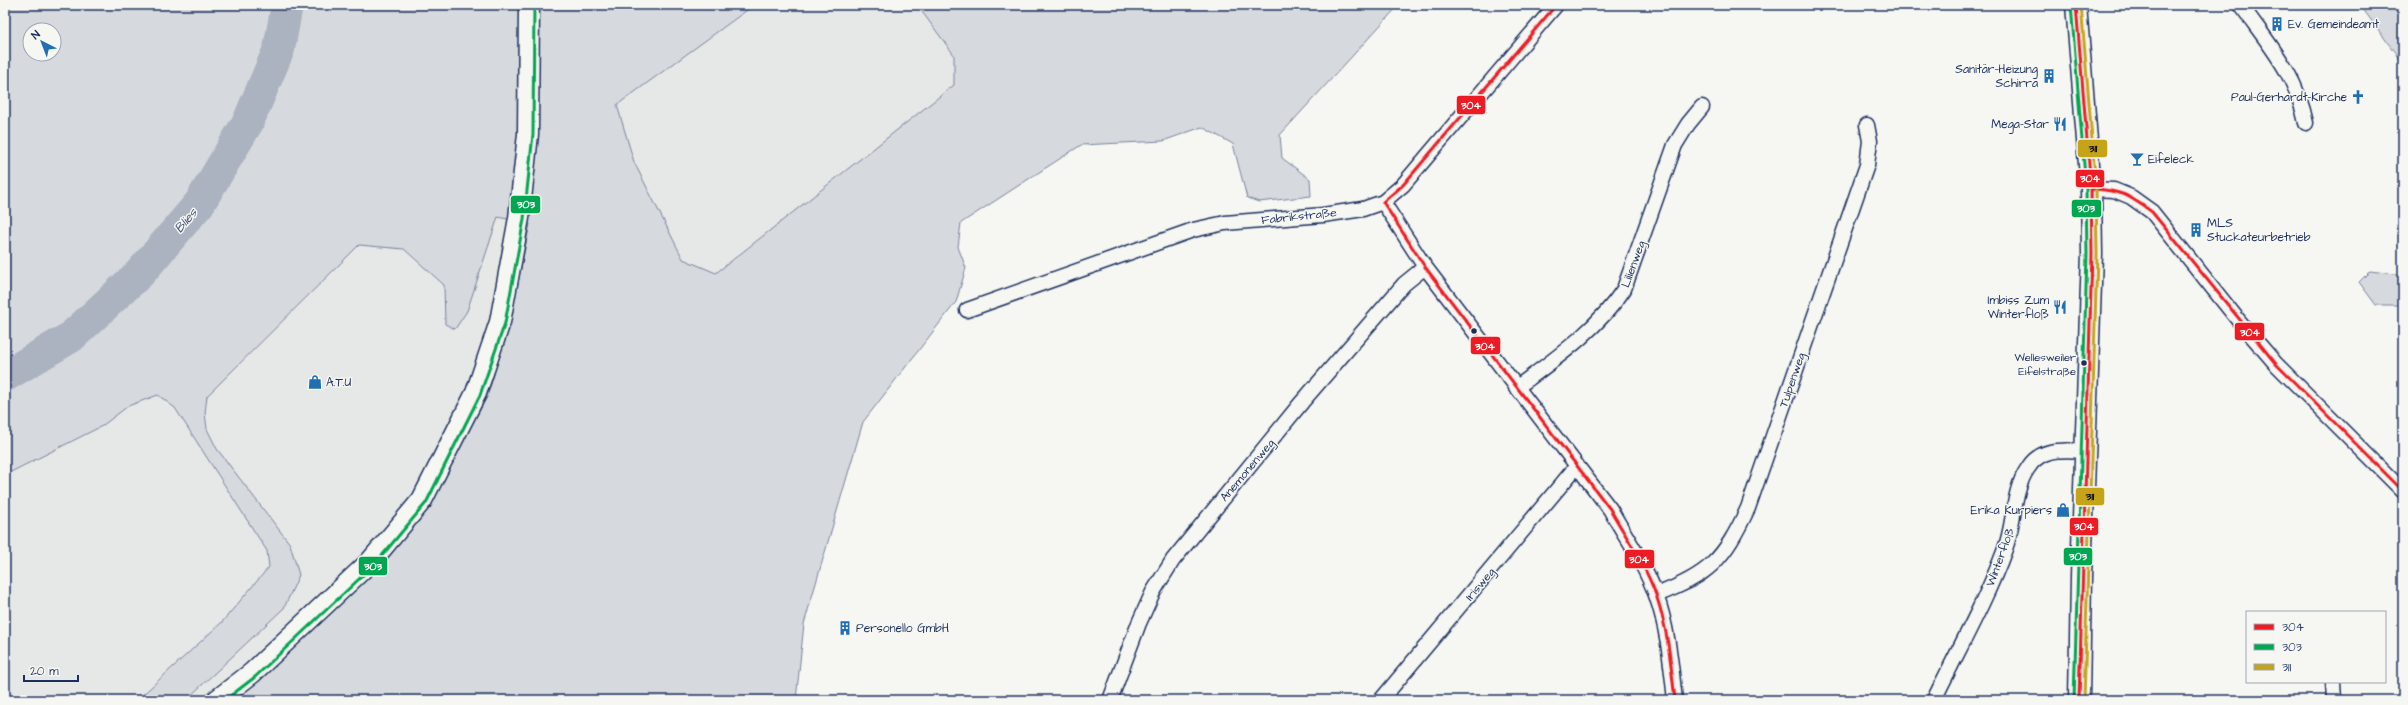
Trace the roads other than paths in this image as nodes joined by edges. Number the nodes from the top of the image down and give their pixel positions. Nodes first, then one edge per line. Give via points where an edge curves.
1 (529, 5) edge
2 (1556, 5) edge
3 (2076, 5) edge
4 (2241, 5) edge
5 (1702, 107) dead end
6 (2306, 123) dead end
7 (1868, 124) dead end
8 (2091, 189) junction
9 (1383, 202) junction
10 (1425, 267) junction
11 (967, 310) dead end
12 (1516, 388) junction
13 (2085, 451) junction
14 (1576, 467) junction
15 (2403, 490) edge
16 (1656, 595) junction
17 (2333, 683) edge
18 (217, 700) edge
19 (1110, 700) edge
20 (1381, 700) edge
21 (1676, 700) edge
22 (1934, 700) edge
23 (2079, 700) edge
24 (2334, 700) edge

1 - 18 main road via 528,134 519,218 500,322 476,393 422,500 372,561 252,673
2 - 9 street, Fabrikstraße via 1430,154
3 - 8 main road
4 - 6 street via 2283,63 2296,86
5 - 12 street, Lilienweg via 1675,145 1624,289 1612,308 1594,326
7 - 16 street, Tulpenweg via 1870,141 1867,165 1748,508 1722,555 1700,575
8 - 13 main road via 2092,254
8 - 15 street via 2114,190 2152,212 2276,364
9 - 10 street
9 - 11 street, Fabrikstraße via 1364,209 1225,223 1193,230
10 - 12 street
10 - 19 street, Anemonenweg via 1398,290 1302,402 1173,560 1138,623
12 - 14 street
13 - 22 street, Winterfloß via 2059,450 2042,453 2028,468 2015,500 2013,519 1996,573
13 - 23 main road
14 - 16 street via 1610,509 1636,552
14 - 20 street, Irisweg
16 - 21 street via 1664,626
17 - 24 street

